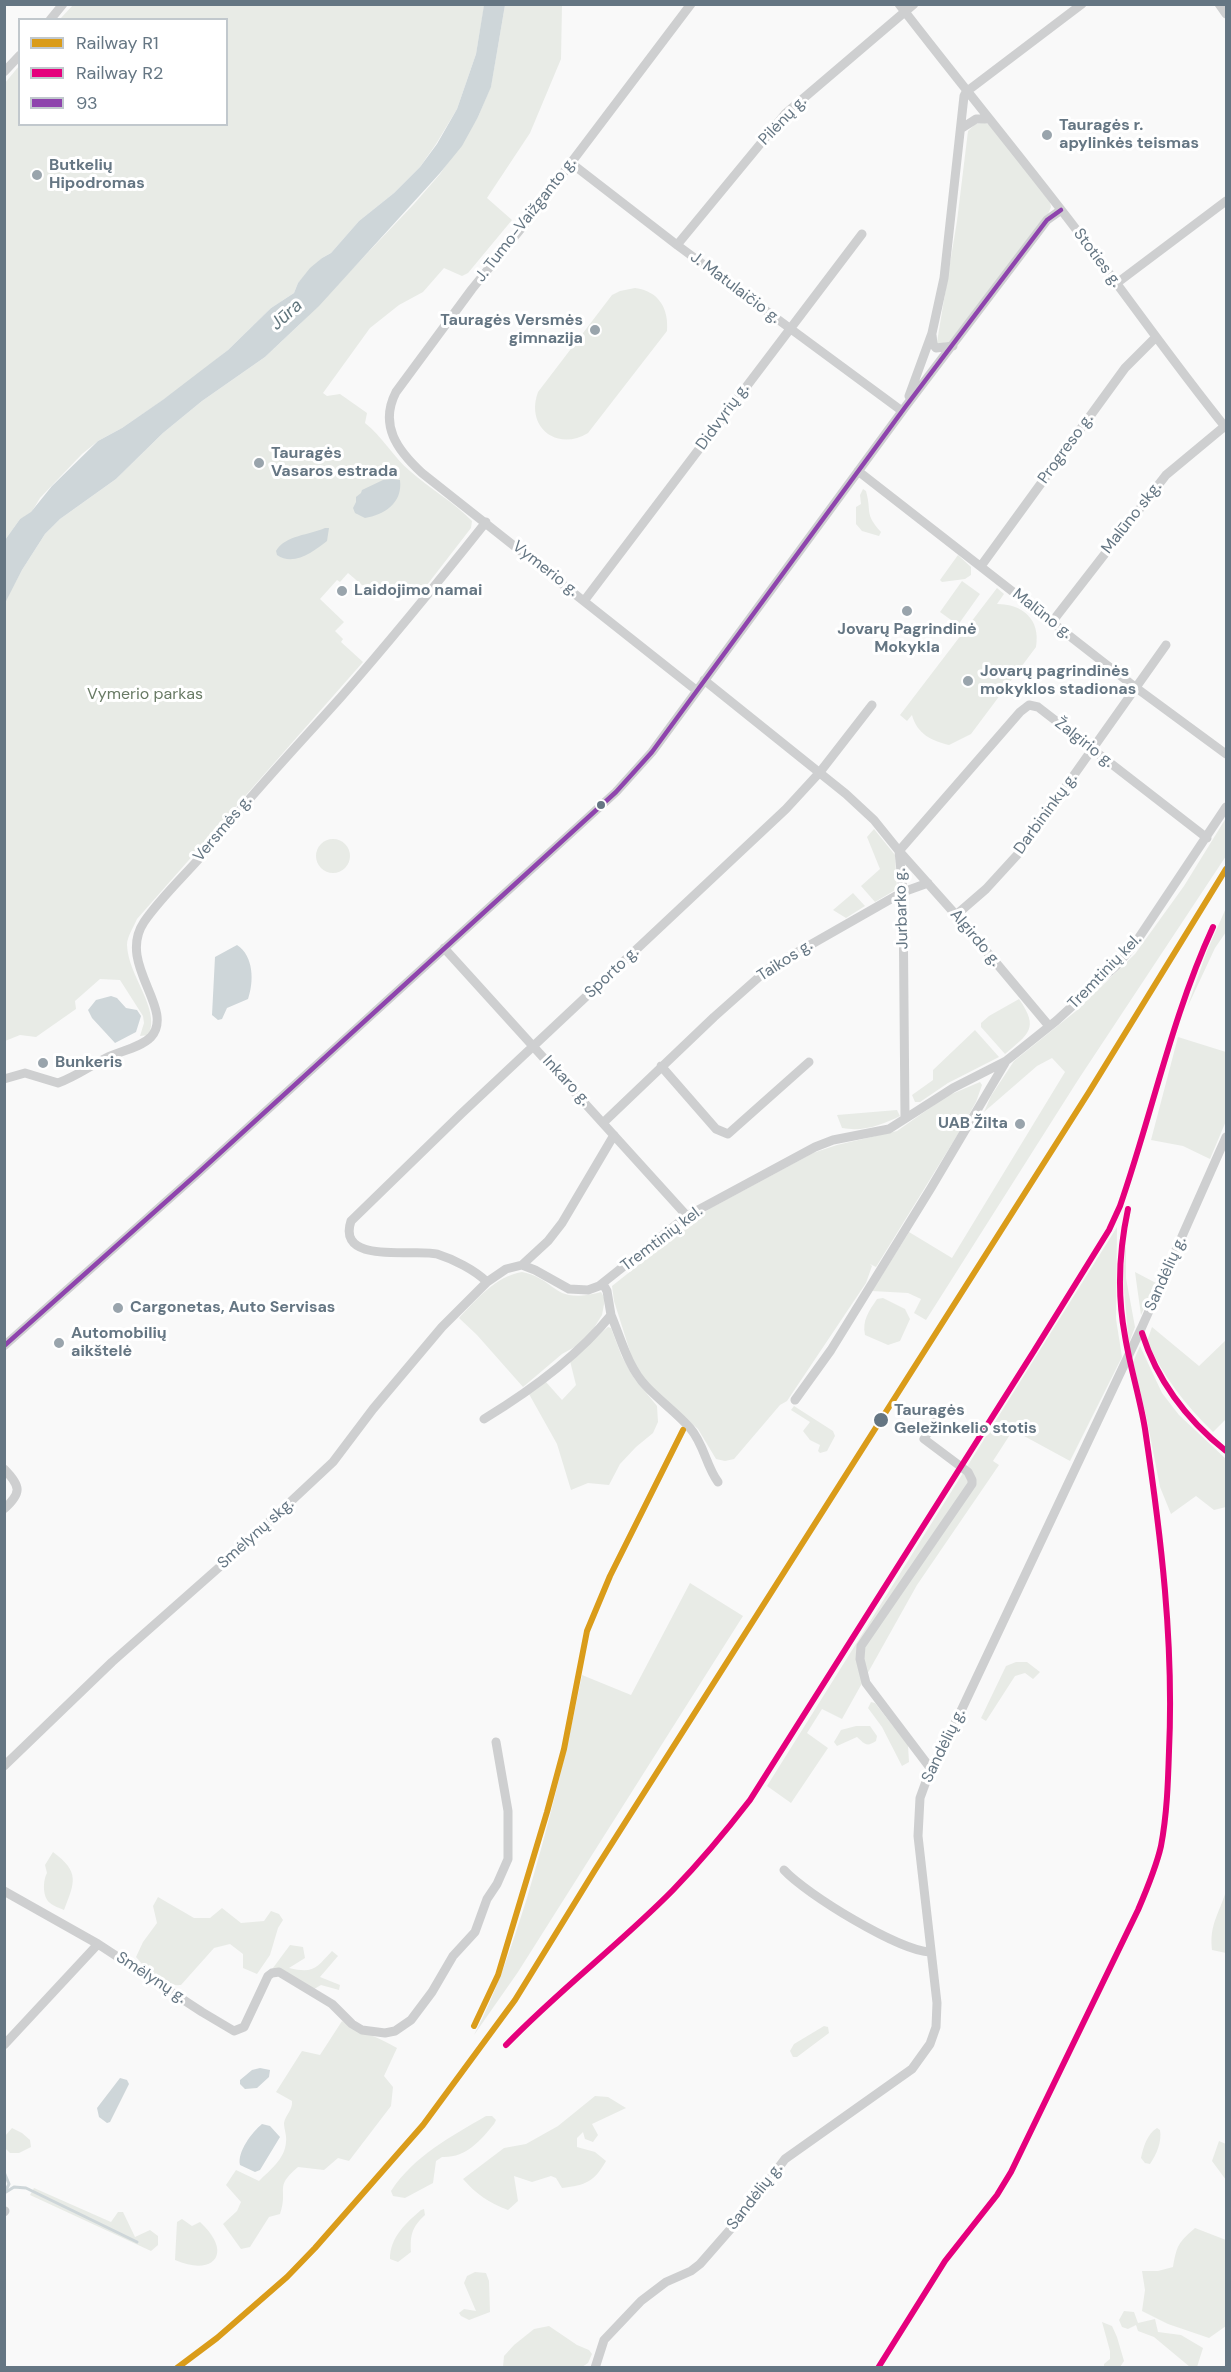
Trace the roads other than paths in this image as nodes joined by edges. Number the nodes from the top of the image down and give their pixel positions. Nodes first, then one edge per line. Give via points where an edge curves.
1 (63, 4) edge
2 (691, 4) edge
3 (914, 4) edge
4 (1082, 4) edge
5 (1219, 4) edge
6 (902, 8) edge
7 (1227, 14) edge
8 (52, 18) edge
9 (18, 57) edge
10 (4, 72) edge
11 (966, 92) junction
12 (989, 119) junction
13 (962, 128) junction
14 (571, 163) junction
15 (1227, 201) edge
16 (1061, 210) junction
17 (862, 234) dead end
18 (677, 245) junction
19 (1117, 284) junction
20 (790, 329) junction
21 (932, 333) junction
22 (1156, 337) junction
23 (953, 346) junction
24 (904, 409) junction
25 (1226, 427) edge
26 (397, 446) joint
27 (858, 471) junction
28 (486, 522) junction
29 (981, 566) junction
30 (584, 601) junction
31 (1052, 621) junction
32 (1166, 645) dead end
33 (704, 680) junction
34 (1135, 687) junction
35 (696, 690) junction
36 (872, 705) dead end
37 (1092, 749) junction
38 (1227, 754) edge
39 (820, 772) junction
40 (1227, 807) edge
41 (1207, 838) junction
42 (899, 852) junction
43 (928, 883) junction
44 (903, 892) junction
45 (956, 915) junction
46 (444, 948) junction
47 (1049, 1026) junction
48 (534, 1047) junction
49 (1006, 1061) junction
50 (809, 1062) dead end
51 (661, 1066) junction
52 (975, 1077) junction
53 (4, 1079) edge
54 (988, 1090) junction
55 (905, 1118) junction
56 (604, 1122) junction
57 (614, 1135) junction
58 (1227, 1137) edge
59 (687, 1216) junction
60 (522, 1265) junction
61 (486, 1282) junction
62 (603, 1284) junction
63 (611, 1315) junction
64 (4, 1346) edge
65 (795, 1400) dead end
66 (940, 1412) dead end
67 (484, 1419) dead end
68 (4, 1469) edge
69 (718, 1482) dead end
70 (4, 1509) edge
71 (496, 1742) dead end
72 (4, 1766) edge
73 (931, 1769) junction
74 (784, 1870) dead end
75 (4, 1891) edge
76 (98, 1944) junction
77 (930, 1952) junction
78 (4, 2045) edge
79 (595, 2367) edge

1 - 8 street
2 - 14 street, J. Tumo-Vaižganto g.
3 - 6 street, Pilėnų g.
4 - 11 street
5 - 7 street
6 - 11 street, Stoties g.
6 - 18 street, Pilėnų g. via 785,114
9 - 10 street
11 - 12 street, Stoties g.
11 - 13 street
12 - 13 street via 976,119
12 - 16 street, Stoties g.
13 - 21 street via 946,259
14 - 18 street, J. Matulaičio g.
14 - 26 street, J. Tumo-Vaižganto g. via 396,392 389,424
15 - 19 street
16 - 19 street, Stoties g.
16 - 23 street via 1047,220
17 - 20 street, Didvyrių g.
18 - 20 street, J. Matulaičio g.
19 - 22 street, Stoties g.
20 - 24 street, J. Matulaičio g.
20 - 30 street, Didvyrių g.
21 - 23 street via 936,348
21 - 24 street
22 - 25 street, Stoties g.
22 - 29 street, Progreso g. via 1125,368
23 - 24 street
24 - 27 street
25 - 31 street, Malūno skg. via 1166,475
26 - 28 street, Vymerio g. via 422,473
27 - 29 street, Malūno g.
27 - 33 street
28 - 30 street, Vymerio g.
28 - 53 street, Versmės g. via 427,596 144,922 136,942 141,976 157,1013 157,1026 151,1036 58,1083 25,1073
29 - 31 street, Malūno g.
30 - 35 street, Vymerio g.
31 - 34 street, Malūno g.
32 - 34 street, Darbininkų g.
33 - 35 street
33 - 39 street, Jurbarko g.
34 - 37 street, Darbininkų g.
34 - 38 street, Malūno g.
35 - 46 street via 652,752 616,792
36 - 39 street, Sporto g.
37 - 41 street, Žalgirio g.
37 - 42 street, Žalgirio g. via 1038,707 1024,707
37 - 45 street, Darbininkų g. via 1018,854
39 - 42 street, Jurbarko g. via 874,820
39 - 48 street, Sporto g. via 786,809
40 - 41 street, Tremtinių kel.
41 - 47 street, Tremtinių kel. via 1134,945
42 - 43 street, Algirdo g.
42 - 44 street, Jurbarko g.
43 - 44 street, Taikos g.
43 - 45 street, Algirdo g.
44 - 51 street, Taikos g. via 768,969
44 - 55 street, Jurbarko g.
45 - 47 street, Algirdo g.
46 - 48 street, Inkaro g.
46 - 64 street
47 - 49 street, Tremtinių kel.
48 - 56 street, Inkaro g.
48 - 61 street, Sporto g. via 351,1221 349,1234 353,1242 374,1252 439,1254
49 - 52 street, Tremtinių kel.
49 - 54 street, Tremtinių kel.
50 - 51 street via 728,1134 716,1130
51 - 56 street, Taikos g.
52 - 54 street via 986,1080
52 - 55 street, Tremtinių kel.
54 - 65 street, Tremtinių kel. via 831,1350
55 - 59 street, Tremtinių kel. via 889,1129 815,1147
56 - 57 street, Inkaro g.
57 - 59 street, Inkaro g.
57 - 60 street via 562,1223
58 - 73 street, Sandėlių g. via 1141,1329
59 - 62 street, Tremtinių kel.
60 - 61 street via 506,1269
60 - 62 street, Tremtinių kel. via 569,1289 588,1290
61 - 72 street, Smėlynų skg. via 442,1328 333,1462 112,1662
62 - 63 street
63 - 67 street via 579,1349
63 - 69 street via 638,1376 691,1429
66 - 73 street via 924,1439 968,1472 972,1484 861,1646 860,1659 866,1683
68 - 70 street via 16,1482 18,1492
71 - 76 street, Smėlynų g. via 508,1811 508,1859 474,1932 453,1956 411,2020 395,2031 362,2030 315,1992 279,1972 272,1973 244,2027 234,2031
73 - 77 street, Sandėlių g. via 920,1798 918,1836
74 - 77 street via 809,1892 848,1916 913,1948
75 - 76 street, Smėlynų g.
76 - 78 street
77 - 79 street, Sandėlių g. via 936,2027 921,2059 785,2159 700,2264 641,2301 604,2340

